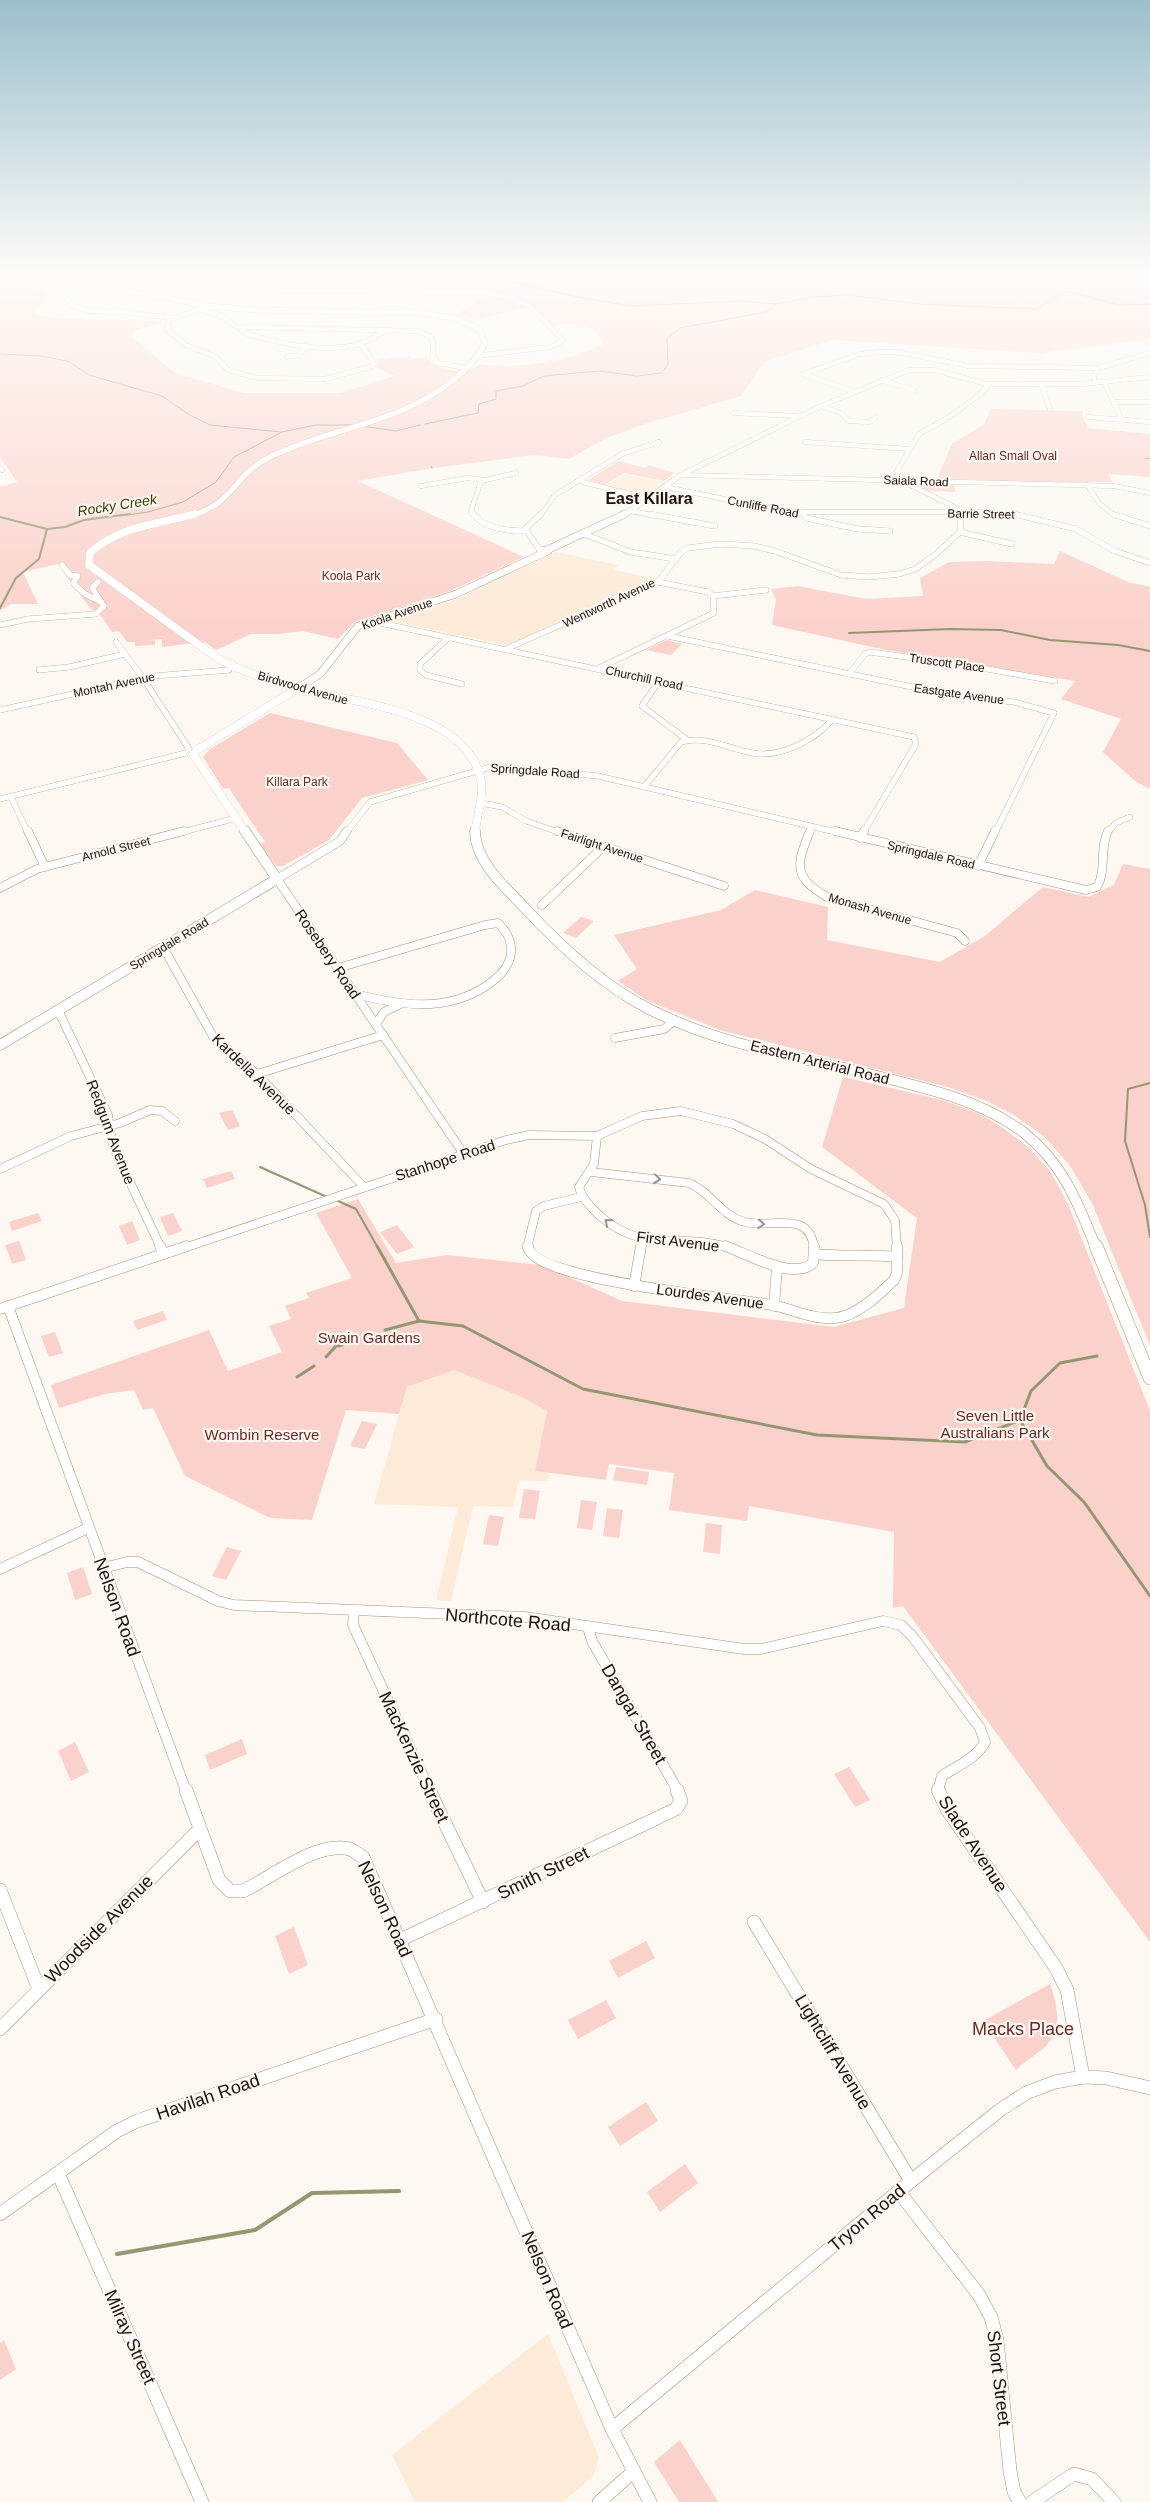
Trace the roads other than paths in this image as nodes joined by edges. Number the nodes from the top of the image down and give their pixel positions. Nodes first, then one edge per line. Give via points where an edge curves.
1 (441, 390) edge
2 (849, 390) edge
3 (860, 390) edge
4 (911, 390) edge
5 (985, 390) edge
6 (1043, 390) edge
7 (1108, 390) edge
8 (915, 391) dead end
9 (855, 392) junction
10 (1115, 402) junction
11 (1150, 402) edge
12 (821, 406) junction
13 (1050, 409) dead end
14 (733, 413) dead end
15 (800, 416) junction
16 (876, 417) dead end
17 (1088, 417) dead end
18 (1121, 418) junction
19 (1150, 422) edge
20 (659, 442) dead end
21 (805, 442) dead end
22 (910, 449) junction
23 (516, 473) dead end
24 (681, 475) junction
25 (483, 480) junction
26 (900, 480) junction
27 (579, 481) junction
28 (1087, 485) junction
29 (421, 486) dead end
30 (665, 487) junction
31 (1150, 493) edge
32 (648, 498) junction
33 (631, 511) junction
34 (802, 512) junction
35 (961, 512) junction
36 (715, 526) dead end
37 (1150, 526) edge
38 (525, 531) junction
39 (890, 531) dead end
40 (960, 532) junction
41 (584, 534) junction
42 (1012, 544) dead end
43 (543, 551) junction
44 (676, 559) junction
45 (1150, 563) edge
46 (62, 565) dead end
47 (98, 582) dead end
48 (658, 582) junction
49 (766, 590) dead end
50 (712, 596) junction
51 (101, 602) junction
52 (371, 621) junction
53 (0, 625) edge
54 (668, 636) junction
55 (448, 638) junction
56 (116, 642) dead end
57 (507, 649) junction
58 (125, 654) junction
59 (599, 668) junction
60 (40, 670) dead end
61 (229, 670) dead end
62 (850, 674) junction
63 (143, 678) junction
64 (659, 681) junction
65 (1055, 681) dead end
66 (462, 684) dead end
67 (297, 689) junction
68 (0, 710) edge
69 (833, 718) junction
70 (686, 739) junction
71 (191, 752) junction
72 (479, 771) junction
73 (644, 787) junction
74 (11, 797) junction
75 (0, 799) edge
76 (481, 804) junction
77 (1130, 817) dead end
78 (236, 818) junction
79 (812, 827) junction
80 (860, 838) junction
81 (603, 847) junction
82 (978, 866) junction
83 (45, 867) junction
84 (277, 878) junction
85 (724, 886) dead end
86 (0, 888) edge
87 (542, 905) dead end
88 (965, 941) dead end
89 (163, 947) junction
90 (338, 968) junction
91 (355, 994) junction
92 (401, 1005) junction
93 (58, 1010) junction
94 (675, 1020) junction
95 (376, 1024) junction
96 (383, 1035) junction
97 (615, 1038) dead end
98 (0, 1045) edge
99 (257, 1074) junction
100 (175, 1122) dead end
101 (110, 1126) junction
102 (597, 1136) junction
103 (463, 1153) junction
104 (0, 1169) edge
105 (591, 1172) junction
106 (364, 1186) junction
107 (580, 1197) junction
108 (884, 1204) joint
109 (643, 1238) junction
110 (164, 1254) junction
111 (814, 1254) junction
112 (897, 1257) junction
113 (777, 1267) junction
114 (634, 1286) junction
115 (774, 1306) junction
116 (4, 1307) edge
117 (1150, 1378) edge
118 (88, 1528) junction
119 (103, 1568) junction
120 (0, 1569) edge
121 (354, 1611) junction
122 (588, 1627) junction
123 (913, 1637) joint
124 (681, 1801) joint
125 (199, 1830) junction
126 (0, 1890) edge
127 (483, 1902) junction
128 (754, 1922) dead end
129 (400, 1940) junction
130 (40, 1989) junction
131 (436, 2019) junction
132 (0, 2029) edge
133 (1083, 2077) junction
134 (1150, 2088) edge
135 (58, 2173) junction
136 (911, 2181) junction
137 (899, 2192) junction
138 (0, 2214) edge
139 (612, 2429) junction
140 (633, 2472) junction
141 (202, 2502) edge
142 (599, 2502) edge
143 (650, 2502) edge
144 (1020, 2502) edge
145 (1032, 2502) edge
146 (1114, 2502) edge

1 - 67 main road, Birdwood Avenue via 416,406 269,458 251,470 222,502 193,516 113,534 96,543 86,554 84,559 89,571 127,593 217,658
2 - 9 street
3 - 9 street, Koola Avenue
4 - 8 street
5 - 22 street via 946,420 919,434
6 - 13 street
7 - 10 street
9 - 12 street, Koola Avenue
10 - 11 street
10 - 18 street
12 - 15 street, Koola Avenue
12 - 16 street via 841,413 849,422 870,422
14 - 15 street
15 - 24 street, Koola Avenue
17 - 18 street
18 - 19 street
20 - 27 street via 622,454
21 - 22 street
22 - 26 street via 897,471
23 - 25 street
24 - 26 street, Saiala Road
24 - 30 street, Koola Avenue
25 - 29 street via 467,478
25 - 38 street via 471,506 473,516 502,530
26 - 28 street, Saiala Road
26 - 35 street
27 - 32 street
27 - 38 street via 555,495
28 - 31 street, Saiala Road
28 - 37 street via 1102,509
30 - 32 street, Koola Avenue
30 - 34 street, Cunliffe Road via 777,511
32 - 33 street, Koola Avenue
33 - 36 street
33 - 41 street, Koola Avenue
34 - 35 street, Barrie Street
34 - 39 street, Cunliffe Road via 806,518 858,529
35 - 40 street
35 - 45 street, Barrie Street via 1014,514 1050,520 1085,532 1115,551
38 - 43 street
40 - 42 street
40 - 44 street, Wentworth Avenue via 918,568 874,578 841,576 777,552 746,546 693,546 683,550
41 - 43 street, Koola Avenue
41 - 44 street via 631,552
43 - 52 street, Koola Avenue via 456,594
44 - 48 street, Wentworth Avenue
46 - 51 street via 70,574 78,576 73,583 78,590
47 - 51 street via 92,588
48 - 50 street via 708,592
48 - 57 street, Wentworth Avenue
49 - 50 street
50 - 54 street via 714,613
51 - 53 street via 104,606 91,616 28,619
52 - 55 street, Churchill Road
52 - 67 street, Koola Avenue via 356,628 320,674
54 - 59 street
54 - 62 street, Eastgate Avenue
55 - 57 street, Churchill Road
55 - 66 street via 420,664 420,670 426,675
56 - 58 street, Rosebery Road
57 - 59 street, Churchill Road
58 - 60 street
58 - 63 street, Rosebery Road
59 - 64 street, Churchill Road
61 - 63 street, Montah Avenue
62 - 65 street, Truscott Place via 870,652
62 - 82 street, Eastgate Avenue via 946,694 1036,706 1054,713
63 - 68 street, Montah Avenue
63 - 71 street, Rosebery Road
64 - 69 street, Churchill Road
64 - 70 street via 642,706
67 - 71 main road, Koola Avenue
67 - 72 main road, Birdwood Avenue via 432,724 453,739
69 - 70 street via 821,733 782,752 762,754
69 - 80 street, Churchill Road via 916,739
70 - 73 street
71 - 74 street
71 - 78 main road, Rosebery Road
72 - 73 street, Springdale Road via 501,766 598,776
72 - 76 main road, Eastern Arterial Road via 483,785
72 - 84 street, Springdale Road via 370,802 340,841
73 - 79 street, Springdale Road
74 - 75 street
74 - 83 street
76 - 81 street, Fairlight Avenue via 502,807 526,820
76 - 94 main road, Eastern Arterial Road via 475,831 476,845 489,868 525,910 574,957 630,998
77 - 82 street, Springdale Road via 1116,822 1105,840 1098,886 1091,889 1078,889
78 - 83 street, Arnold Street
78 - 84 main road, Rosebery Road
79 - 80 street, Springdale Road
79 - 88 street, Monash Avenue via 798,862 799,874 813,890 829,898 957,933
80 - 82 street, Springdale Road
81 - 85 street, Fairlight Avenue
81 - 87 street
83 - 86 street, Arnold Street
84 - 89 main road, Springdale Road
84 - 90 street, Rosebery Road
89 - 93 main road, Springdale Road
89 - 99 street, Kardella Avenue via 215,1040
90 - 91 street, Rosebery Road
90 - 92 street via 485,925 498,923 506,929 510,939 510,958 505,969 488,985 443,1003
91 - 92 street
91 - 95 street, Rosebery Road
92 - 95 street via 384,1012
93 - 98 main road, Springdale Road
93 - 101 street, Redgum Avenue via 108,1115
94 - 97 street via 664,1029
94 - 117 main road, Eastern Arterial Road via 758,1048 946,1095 986,1110 1016,1127 1054,1161 1072,1189
95 - 96 street, Rosebery Road
96 - 99 street
96 - 103 street, Rosebery Road
99 - 106 street, Kardella Avenue
100 - 101 street via 162,1111 154,1110
101 - 104 street via 71,1136
101 - 110 street, Redgum Avenue via 113,1146
102 - 103 street, Stanhope Road via 522,1136
102 - 105 street via 596,1159
102 - 108 street, Stanhope Road via 655,1113 681,1111 694,1114 733,1124 765,1139 811,1169
103 - 106 street, Stanhope Road
105 - 107 street via 578,1187
105 -> 111 street via 693,1184 737,1220 758,1225 794,1223 808,1227 815,1236
106 - 110 street, Stanhope Road
109 -> 107 street, First Avenue via 618,1231
107 - 114 street, Lourdes Avenue via 541,1206 536,1211 527,1249 535,1260 554,1268
108 - 112 street, Lourdes Avenue via 893,1211
109 - 113 street, First Avenue via 724,1246
109 - 114 street
110 - 116 street, Stanhope Road
111 - 112 street
111 - 113 street, First Avenue via 809,1267
112 - 115 street, Lourdes Avenue via 897,1277 890,1286 843,1317 825,1318
113 - 115 street
114 - 115 street, Lourdes Avenue
116 - 118 street, Nelson Road
118 - 119 street, Nelson Road
118 - 120 street
119 - 121 street, Northcote Road via 127,1562 142,1563 218,1601 234,1605
119 - 125 street, Nelson Road
121 - 122 street, Northcote Road via 525,1617
121 - 127 street, MacKenzie Street via 353,1625
122 - 123 street, Northcote Road via 762,1649 883,1621 901,1625
122 - 124 street, Dangar Street via 592,1641
123 - 133 street, Slade Avenue via 980,1728 985,1742 981,1750 942,1776 938,1791 1056,1968 1067,1990
124 - 127 street, Smith Street via 676,1810
125 - 129 street, Nelson Road via 219,1880 225,1888 236,1892 249,1889 328,1848 342,1847 357,1852 367,1864
125 - 130 street, Woodside Avenue
126 - 130 street
127 - 129 street, Smith Street
128 - 136 street, Lightcliff Avenue
129 - 131 street, Nelson Road
130 - 132 street, Woodside Avenue
131 - 135 street, Havilah Road via 137,2121 117,2131
131 - 139 street, Nelson Road
133 - 134 street, Tryon Road via 1106,2078
133 - 136 street, Tryon Road via 1026,2093
135 - 138 street, Havilah Road
135 - 141 street, Milray Street
136 - 137 street, Tryon Road
137 - 139 street, Tryon Road
137 - 144 street, Short Street via 979,2295 991,2317 997,2340 1010,2471 1014,2492
139 - 140 street, Nelson Road
140 - 142 street
140 - 143 street, Nelson Road
145 - 146 street via 1074,2474 1099,2484

